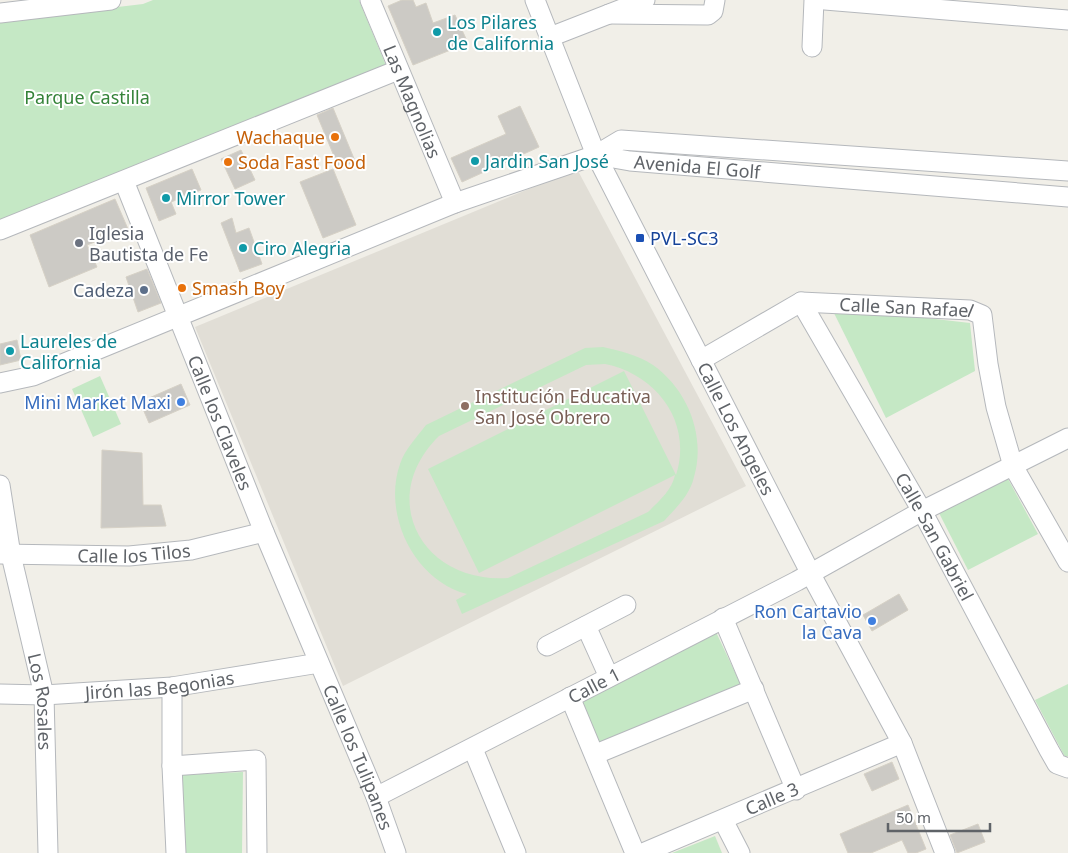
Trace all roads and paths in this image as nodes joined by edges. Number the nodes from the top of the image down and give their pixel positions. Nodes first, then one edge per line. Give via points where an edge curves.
1 (112, 0) edge
2 (370, 0) edge
3 (535, 0) edge
4 (644, 0) edge
5 (715, 0) edge
6 (814, 0) edge
7 (825, 0) edge
8 (0, 13) edge
9 (609, 14) junction
10 (1068, 20) edge
11 (550, 37) junction
12 (812, 48) dead end
13 (398, 70) junction
14 (807, 152) junction
15 (596, 155) junction
16 (1068, 171) edge
17 (806, 176) junction
18 (124, 181) junction
19 (1068, 197) edge
20 (455, 203) junction
21 (0, 230) edge
22 (801, 302) junction
23 (180, 318) junction
24 (702, 360) junction
25 (0, 382) edge
26 (1068, 438) edge
27 (1013, 466) junction
28 (0, 486) edge
29 (922, 511) junction
30 (264, 532) junction
31 (6, 555) edge
32 (1068, 562) edge
33 (810, 573) junction
34 (626, 605) dead end
35 (723, 618) junction
36 (586, 626) junction
37 (547, 646) dead end
38 (318, 663) junction
39 (608, 677) junction
40 (172, 687) junction
41 (754, 689) junction
42 (0, 694) edge
43 (44, 695) junction
44 (570, 697) junction
45 (902, 743) junction
46 (473, 749) junction
47 (596, 754) junction
48 (172, 766) junction
49 (1068, 768) edge
50 (796, 790) junction
51 (376, 797) junction
52 (723, 820) junction
53 (48, 853) edge
54 (176, 853) edge
55 (258, 853) edge
56 (396, 853) edge
57 (516, 853) edge
58 (635, 853) edge
59 (643, 853) edge
60 (740, 853) edge
61 (945, 853) edge

1 - 8 street
2 - 13 street, Las Magnolias
3 - 11 street, Calle Los Angeles
4 - 9 street
5 - 9 street via 713,11 708,15
6 - 12 street
7 - 10 street
9 - 11 street
11 - 15 street, Calle Los Angeles
13 - 18 street
13 - 20 street, Las Magnolias
14 - 15 street, Avenida El Golf via 621,140
14 - 16 street, Avenida El Golf
14 - 17 street
15 - 17 street, Avenida El Golf via 630,161
15 - 20 street
15 - 24 street, Calle Los Angeles
17 - 19 street, Avenida El Golf
18 - 21 street
18 - 23 street, Calle los Claveles
20 - 23 street
22 - 24 street
22 - 27 street, Calle San Rafael via 970,310 982,315 996,407
22 - 29 street, Calle San Gabriel
23 - 25 street via 33,376
23 - 30 street, Calle los Claveles
24 - 33 street, Calle Los Angeles
26 - 27 street, Calle 1
27 - 29 street, Calle 1
27 - 32 street, Calle San Rafael
28 - 31 street, Los Rosales
29 - 33 street, Calle 1
29 - 49 street, Calle San Gabriel via 1049,750 1057,764
30 - 31 street, Calle los Tilos via 191,550 129,556
30 - 38 street, Calle los Claveles
31 - 43 street, Los Rosales
33 - 35 street, Calle 1
33 - 45 street, Calle Los Angeles
34 - 36 street
35 - 39 street, Calle 1
35 - 41 street
36 - 37 street
36 - 39 street
38 - 40 street, Jirón las Begonias
38 - 51 street, Calle los Tulipanes
39 - 44 street, Calle 1
40 - 43 street, Jirón las Begonias
40 - 48 street
41 - 47 street
41 - 50 street
42 - 43 street, Jirón las Begonias
43 - 53 street, Los Rosales
44 - 46 street, Calle 1
44 - 47 street
45 - 50 street, Calle 3
45 - 61 street, Calle Los Angeles
46 - 51 street, Calle 1
46 - 57 street
47 - 58 street
48 - 54 street
48 - 55 street via 256,760
50 - 52 street, Calle 3
51 - 56 street, Calle los Tulipanes
52 - 59 street, Calle 3
52 - 60 street

